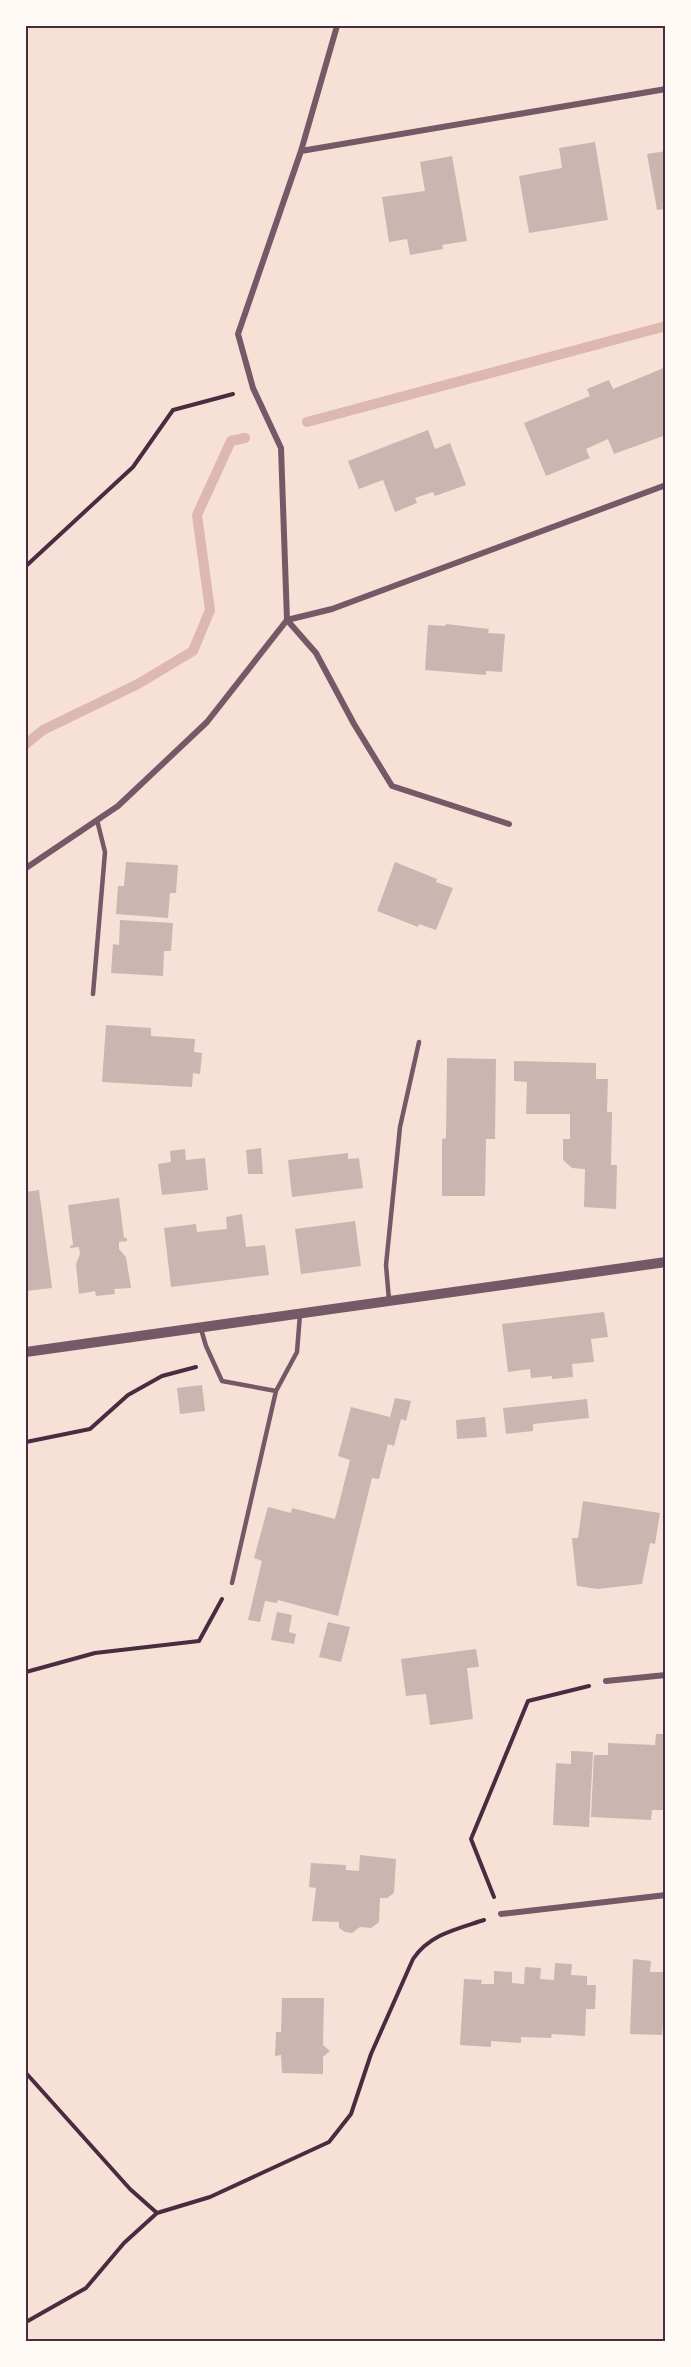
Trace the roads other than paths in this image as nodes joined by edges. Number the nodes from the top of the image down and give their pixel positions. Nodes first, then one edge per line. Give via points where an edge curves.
1 (337, 26) edge
2 (666, 89) edge
3 (301, 151) junction
4 (666, 485) edge
5 (287, 620) junction
6 (97, 820) junction
7 (509, 824) dead end
8 (26, 868) edge
9 (93, 994) dead end
10 (419, 1042) dead end
11 (666, 1262) edge
12 (390, 1300) junction
13 (300, 1313) junction
14 (200, 1328) junction
15 (26, 1352) edge
16 (276, 1391) junction
17 (232, 1583) road end
18 (666, 1675) edge
19 (606, 1681) road end
20 (666, 1895) edge
21 (501, 1914) road end

1 - 3 street
2 - 3 street
3 - 5 street via 238,334 253,388 281,448
4 - 5 street via 332,609
5 - 6 street via 207,722 118,806
5 - 7 street via 316,652 392,786
6 - 8 street
6 - 9 lane via 105,852
10 - 12 lane via 400,1127 386,1265
11 - 12 street
12 - 13 street
13 - 14 street
13 - 16 lane via 297,1352
14 - 15 street
14 - 16 lane via 222,1381
16 - 17 lane
18 - 19 street
20 - 21 street

